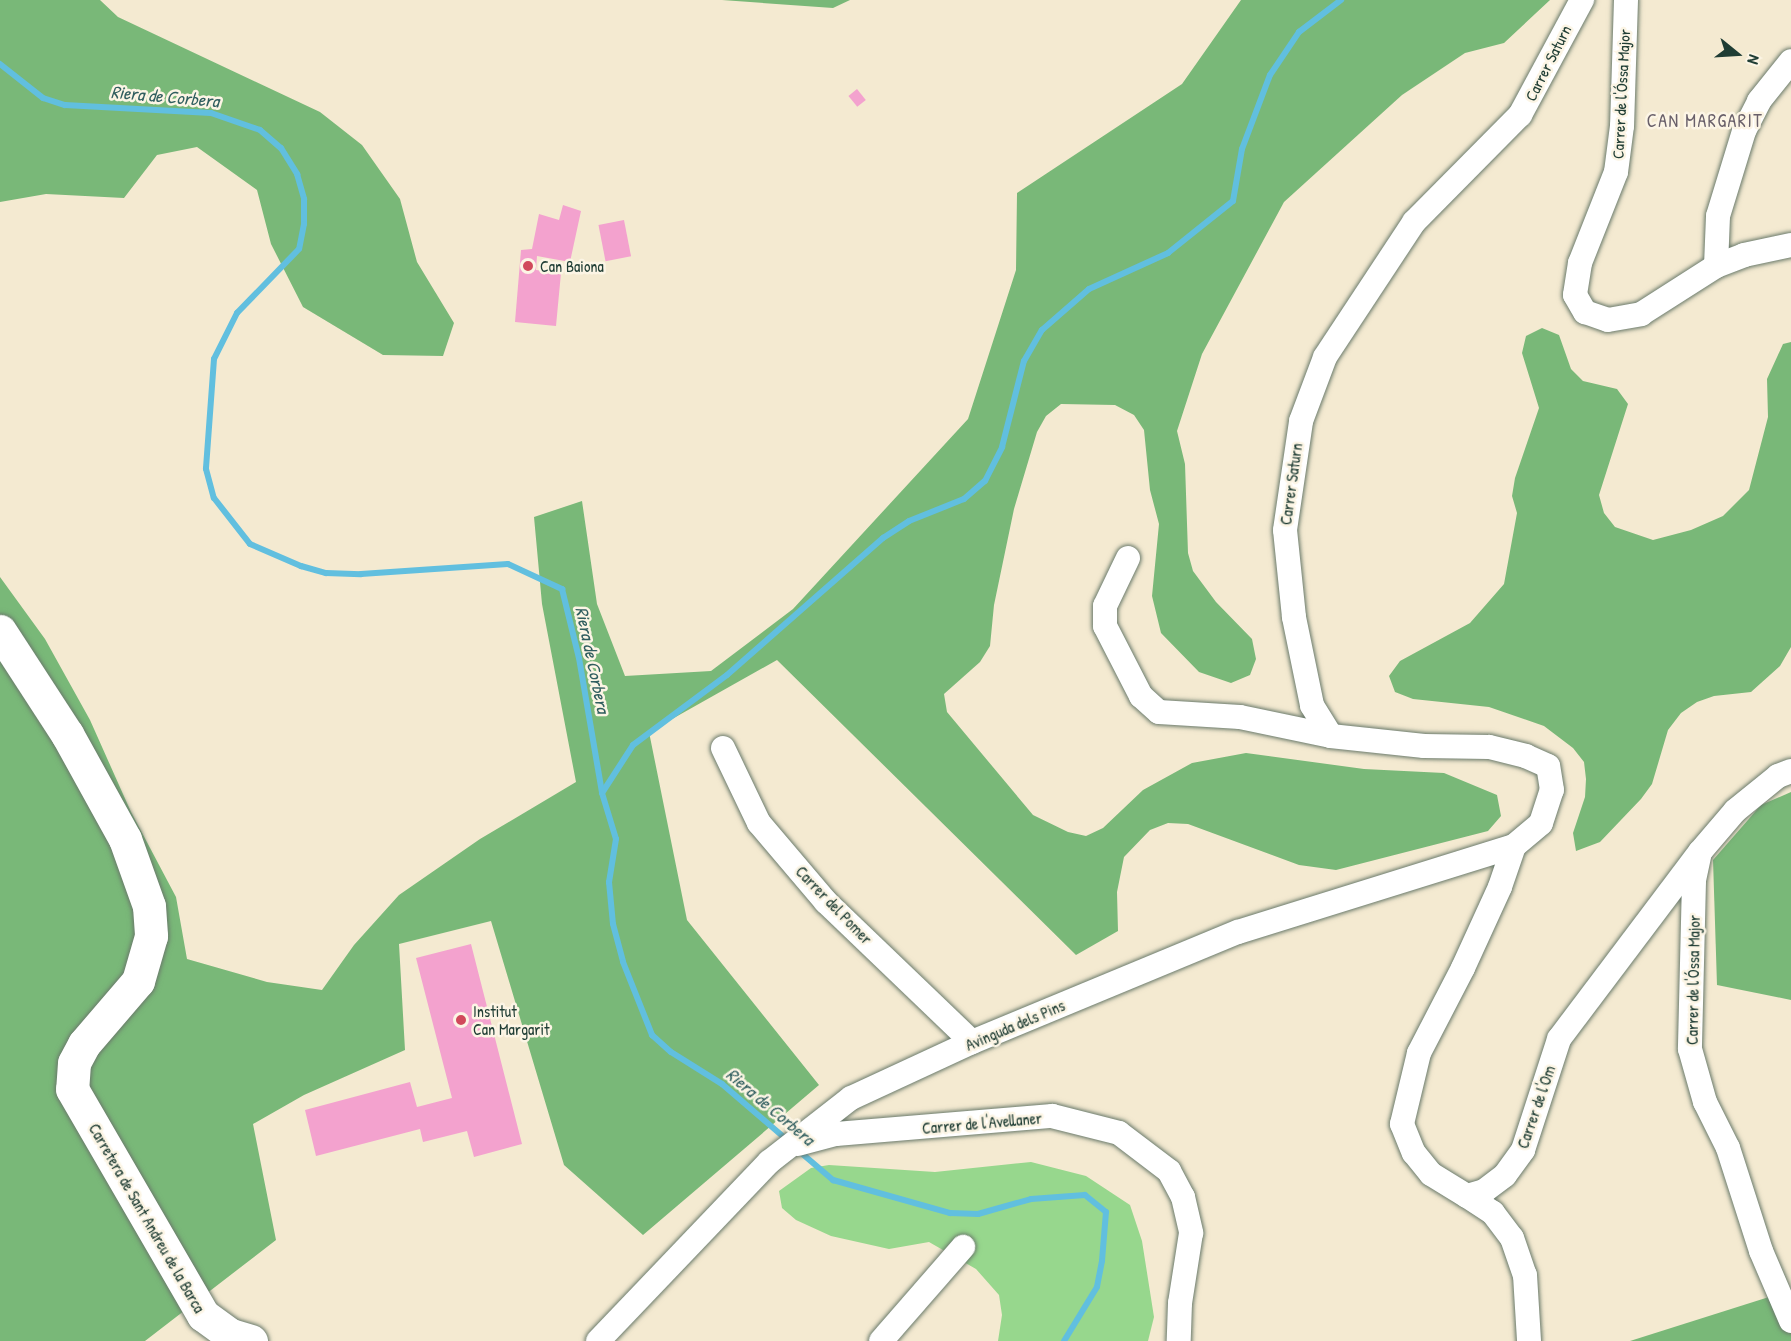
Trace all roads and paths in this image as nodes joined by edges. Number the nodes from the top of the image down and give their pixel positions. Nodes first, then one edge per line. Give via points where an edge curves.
1 (1582, 0) edge
2 (1626, 0) edge
3 (1791, 61) edge
4 (1791, 245) edge
5 (1716, 266) junction
6 (1128, 558) dead end
7 (0, 631) edge
8 (1331, 736) junction
9 (723, 748) dead end
10 (1791, 771) edge
11 (1514, 846) junction
12 (1700, 852) junction
13 (972, 1042) junction
14 (787, 1147) junction
15 (1467, 1196) junction
16 (963, 1246) dead end
17 (1791, 1321) edge
18 (251, 1341) edge
19 (598, 1341) edge
20 (881, 1341) edge
21 (1179, 1341) edge
22 (1529, 1341) edge

1 - 8 street, Carrer Saturn via 1520,115 1414,222 1350,314 1324,357 1301,421 1285,530 1294,617 1312,705
2 - 5 street, Carrer de l'Óssa Major via 1622,126 1616,172 1580,263 1575,295 1585,312 1608,320 1641,314
3 - 5 street via 1759,101 1743,131 1718,216
4 - 5 street, Carrer de l'Óssa Major via 1743,255
6 - 8 street via 1105,606 1105,626 1141,696 1159,712 1240,717
7 - 18 street, Carretera de Sant Andreu de la Barca via 67,734 125,839 149,906 151,936 138,981 84,1044 74,1063 72,1089 139,1198 182,1285 203,1316 231,1335
8 - 11 street via 1424,746 1489,747 1548,766 1552,790 1541,823
9 - 13 street, Carrer del Pomer via 759,823 819,893
10 - 12 street via 1778,776 1735,811
11 - 13 street, Avinguda dels Pins via 1238,932
11 - 15 street via 1500,887 1419,1053 1402,1124 1414,1153 1431,1174
12 - 15 street, Carrer de l'Om via 1559,1039 1523,1150 1504,1175 1485,1191
12 - 17 street, Carrer de l'Óssa Major via 1695,880 1690,1048 1694,1070 1728,1149 1761,1251
13 - 14 street, Avinguda dels Pins via 851,1098
14 - 19 street, Avinguda dels Pins
14 - 21 street, Carrer de l'Avellaner via 836,1134 1052,1116 1119,1133 1169,1171 1183,1197 1191,1233 1180,1303
15 - 22 street via 1493,1213 1512,1238 1525,1275
16 - 20 street

